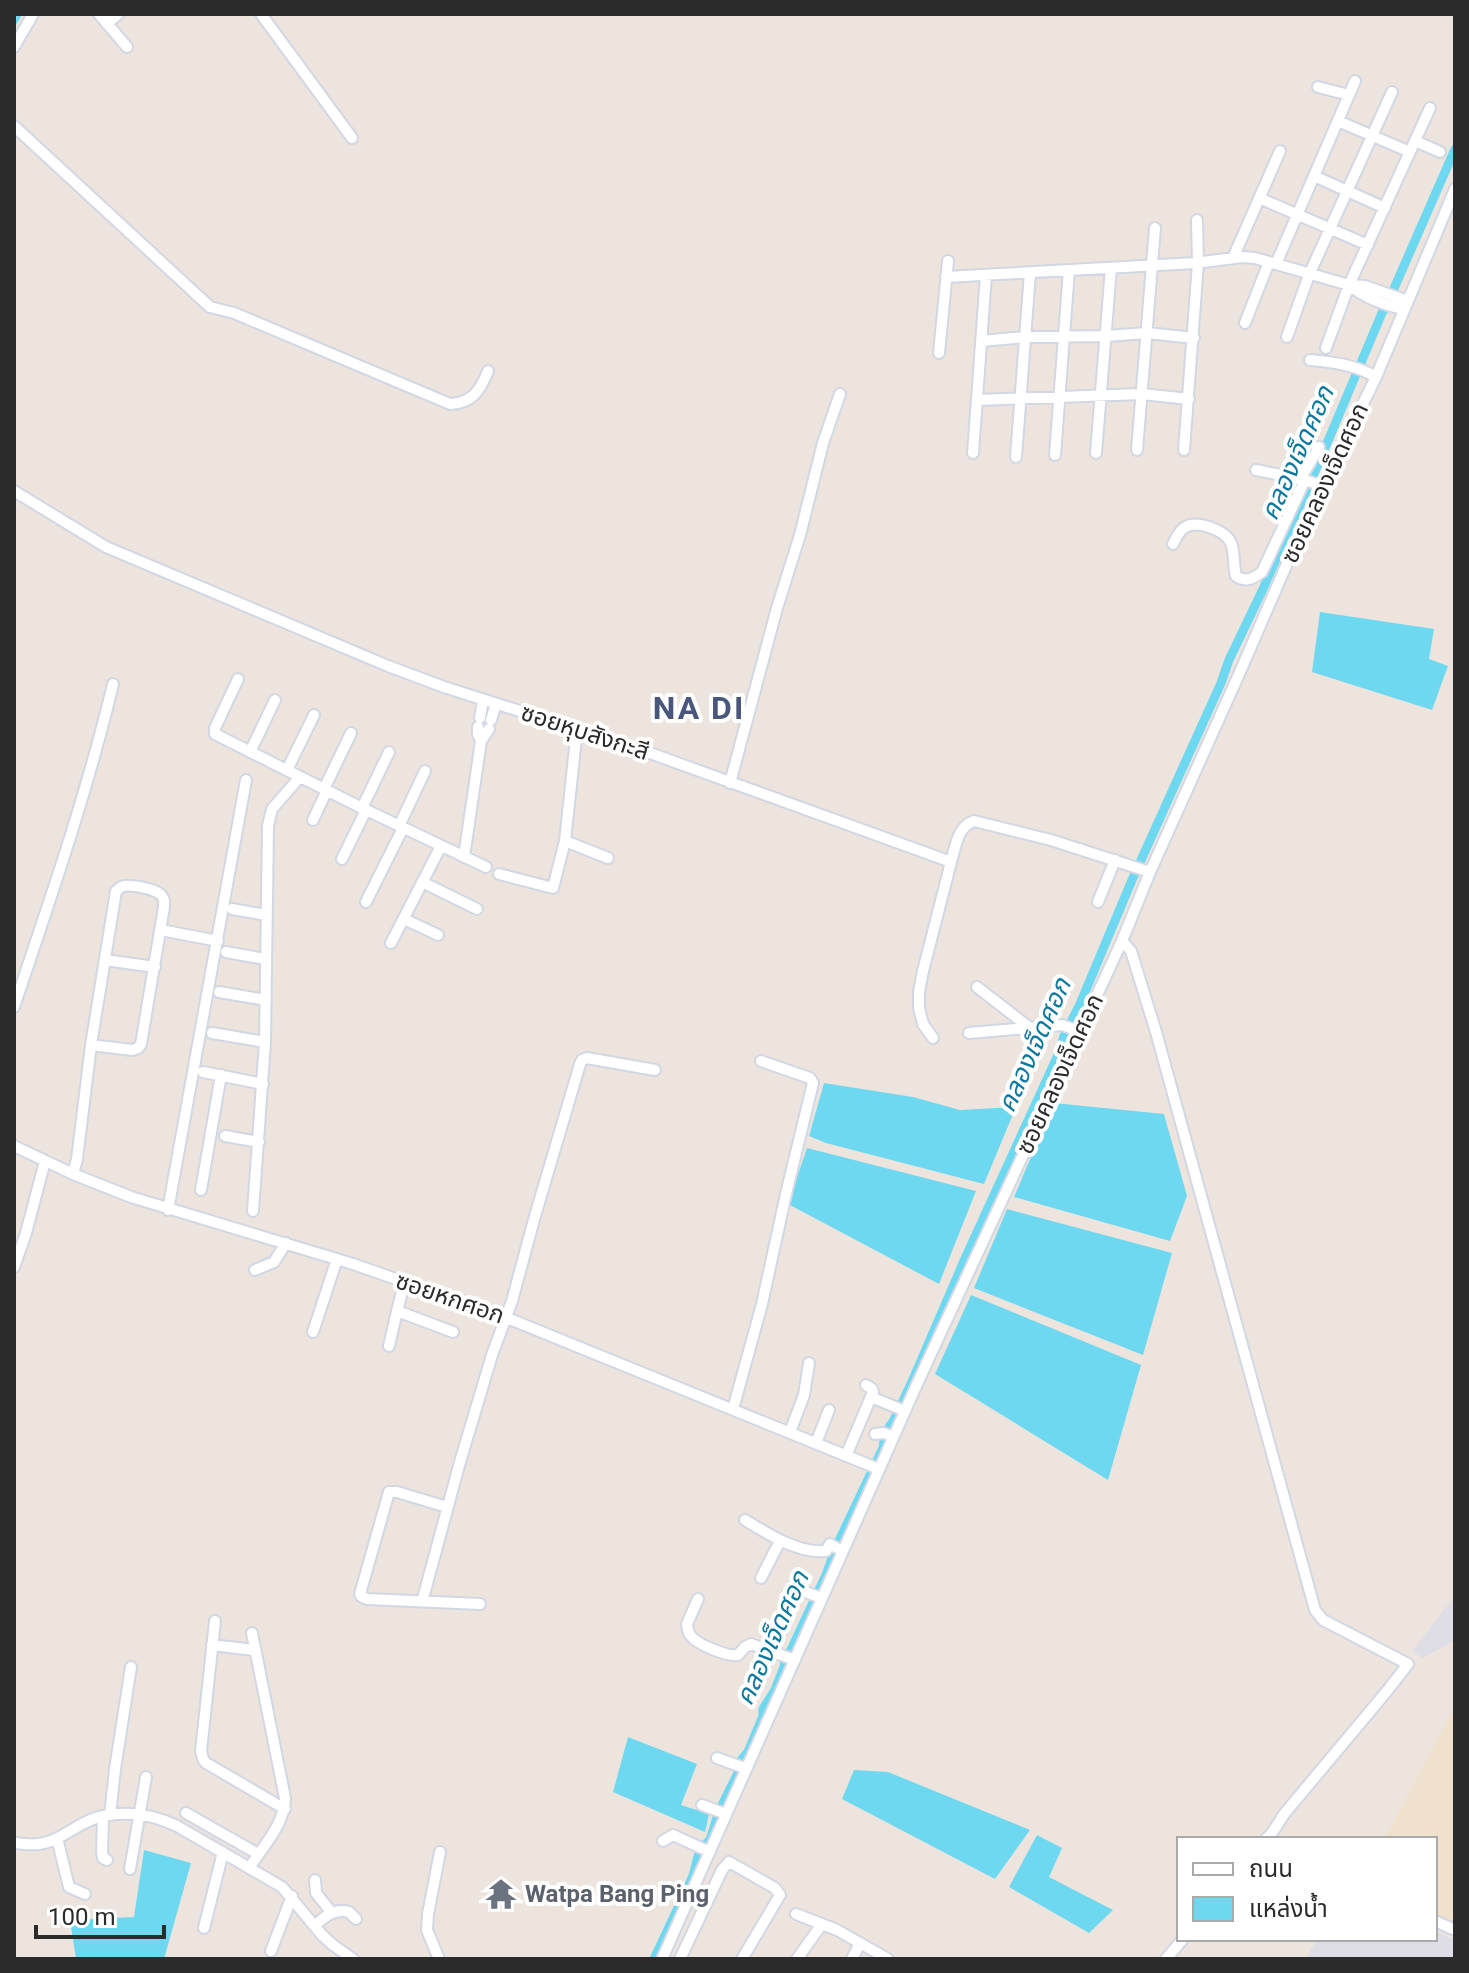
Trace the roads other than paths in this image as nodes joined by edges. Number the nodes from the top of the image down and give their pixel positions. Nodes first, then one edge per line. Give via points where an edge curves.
1 (33, 14) edge
2 (99, 14) edge
3 (118, 14) edge
4 (261, 14) edge
5 (107, 24) junction
6 (14, 47) edge
7 (127, 47) dead end
8 (1355, 81) dead end
9 (1318, 87) dead end
10 (1392, 92) dead end
11 (1349, 95) junction
12 (1430, 108) dead end
13 (1338, 121) junction
14 (14, 126) edge
15 (1372, 137) junction
16 (352, 138) dead end
17 (1413, 146) junction
18 (1280, 151) dead end
19 (1440, 152) dead end
20 (1314, 176) junction
21 (1455, 189) edge
22 (1347, 192) junction
23 (1259, 198) junction
24 (1385, 208) junction
25 (1297, 214) junction
26 (1197, 220) dead end
27 (1155, 228) dead end
28 (1330, 228) junction
29 (1368, 245) junction
30 (1233, 258) junction
31 (948, 261) dead end
32 (1198, 263) junction
33 (1272, 263) junction
34 (1152, 266) junction
35 (1111, 268) junction
36 (1069, 270) junction
37 (1030, 273) junction
38 (986, 275) junction
39 (1309, 275) junction
40 (946, 277) junction
41 (1349, 285) junction
42 (1402, 304) junction
43 (1245, 323) dead end
44 (1147, 333) junction
45 (1106, 336) junction
46 (1025, 337) junction
47 (1064, 337) junction
48 (1287, 337) dead end
49 (1194, 338) junction
50 (981, 341) junction
51 (1326, 348) dead end
52 (939, 353) dead end
53 (1310, 360) dead end
54 (488, 371) dead end
55 (1372, 375) junction
56 (840, 394) dead end
57 (1142, 394) junction
58 (1101, 396) junction
59 (1059, 397) junction
60 (1021, 399) junction
61 (1189, 399) junction
62 (977, 400) junction
63 (1319, 447) dead end
64 (1137, 450) dead end
65 (1184, 450) dead end
66 (973, 453) dead end
67 (1096, 453) dead end
68 (1055, 455) dead end
69 (1016, 457) dead end
70 (1256, 470) dead end
71 (1310, 481) junction
72 (14, 491) edge
73 (1173, 544) dead end
74 (1261, 577) junction
75 (1277, 584) junction
76 (238, 679) dead end
77 (113, 684) dead end
78 (275, 700) dead end
79 (483, 700) junction
80 (496, 704) junction
81 (314, 715) dead end
82 (485, 724) junction
83 (577, 729) junction
84 (351, 733) dead end
85 (250, 752) junction
86 (389, 752) dead end
87 (287, 770) junction
88 (425, 771) dead end
89 (300, 777) junction
90 (731, 777) junction
91 (246, 780) dead end
92 (326, 790) junction
93 (364, 809) junction
94 (313, 820) dead end
95 (401, 827) junction
96 (565, 841) junction
97 (441, 846) junction
98 (464, 857) junction
99 (608, 858) dead end
100 (342, 859) dead end
101 (1115, 860) junction
102 (951, 862) junction
103 (486, 867) dead end
104 (1143, 870) junction
105 (499, 874) dead end
106 (422, 882) junction
107 (366, 902) dead end
108 (1098, 902) dead end
109 (232, 909) dead end
110 (477, 909) dead end
111 (266, 915) junction
112 (404, 919) junction
113 (161, 930) junction
114 (438, 935) dead end
115 (218, 941) junction
116 (1122, 941) junction
117 (391, 943) dead end
118 (226, 952) dead end
119 (265, 959) junction
120 (105, 960) junction
121 (155, 967) junction
122 (977, 987) dead end
123 (219, 992) dead end
124 (266, 1000) junction
125 (14, 1007) edge
126 (1030, 1028) junction
127 (1074, 1029) junction
128 (212, 1033) dead end
129 (969, 1033) dead end
130 (933, 1038) dead end
131 (265, 1042) junction
132 (91, 1045) junction
133 (761, 1061) dead end
134 (655, 1070) dead end
135 (203, 1072) dead end
136 (221, 1075) junction
137 (263, 1084) junction
138 (225, 1136) dead end
139 (259, 1142) junction
140 (14, 1146) edge
141 (45, 1161) junction
142 (75, 1167) junction
143 (201, 1190) dead end
144 (169, 1202) junction
145 (253, 1211) dead end
146 (286, 1243) junction
147 (337, 1259) junction
148 (14, 1267) edge
149 (255, 1270) dead end
150 (405, 1281) junction
151 (509, 1310) junction
152 (397, 1311) junction
153 (313, 1332) dead end
154 (453, 1332) dead end
155 (389, 1346) dead end
156 (809, 1363) dead end
157 (866, 1385) dead end
158 (871, 1397) junction
159 (733, 1409) junction
160 (899, 1409) junction
161 (829, 1410) dead end
162 (793, 1425) junction
163 (819, 1436) junction
164 (849, 1449) junction
165 (879, 1469) junction
166 (447, 1507) junction
167 (745, 1520) dead end
168 (780, 1541) junction
169 (838, 1548) junction
170 (761, 1578) dead end
171 (793, 1587) dead end
172 (821, 1598) junction
173 (698, 1599) dead end
174 (422, 1602) junction
175 (480, 1604) dead end
176 (215, 1621) dead end
177 (252, 1633) dead end
178 (212, 1645) junction
179 (254, 1650) junction
180 (792, 1660) junction
181 (131, 1667) dead end
182 (722, 1760) dead end
183 (744, 1766) junction
184 (146, 1777) dead end
185 (702, 1805) dead end
186 (285, 1809) junction
187 (721, 1812) junction
188 (186, 1813) dead end
189 (106, 1815) junction
190 (140, 1815) junction
191 (1270, 1837) edge
192 (57, 1838) junction
193 (663, 1841) dead end
194 (14, 1843) edge
195 (708, 1850) junction
196 (223, 1852) junction
197 (440, 1852) dead end
198 (258, 1854) junction
199 (107, 1860) dead end
200 (250, 1867) junction
201 (130, 1869) dead end
202 (315, 1880) dead end
203 (85, 1894) dead end
204 (292, 1896) junction
205 (332, 1913) junction
206 (796, 1914) dead end
207 (356, 1919) dead end
208 (822, 1924) junction
209 (315, 1926) junction
210 (204, 1928) dead end
211 (1181, 1941) edge
212 (860, 1943) junction
213 (271, 1951) dead end
214 (340, 1955) edge
215 (353, 1959) edge
216 (439, 1959) edge
217 (662, 1959) edge
218 (680, 1959) edge
219 (742, 1959) edge
220 (797, 1959) edge
221 (852, 1959) edge
222 (888, 1959) edge
223 (1166, 1959) edge

1 - 6 street
2 - 5 street
3 - 5 street
4 - 16 street
5 - 7 street
8 - 11 street
9 - 11 street
10 - 15 street
11 - 13 street
12 - 17 street
13 - 15 street
13 - 20 street
14 - 54 street via 210,307 450,404 463,403 476,393
15 - 17 street
15 - 22 street
17 - 19 street
17 - 24 street
18 - 23 street
20 - 22 street
20 - 25 street
21 - 42 street, ซอยคลองเจ็ดศอก
22 - 24 street
22 - 28 street
23 - 25 street
23 - 30 street
24 - 29 street
25 - 28 street
25 - 33 street
26 - 32 street
27 - 34 street
28 - 29 street
28 - 39 street
29 - 41 street
30 - 32 street
30 - 33 street
31 - 40 street
32 - 34 street
32 - 49 street
33 - 39 street
33 - 43 street
34 - 35 street
34 - 44 street
35 - 36 street
35 - 45 street
36 - 37 street
36 - 47 street
37 - 38 street
37 - 46 street
38 - 40 street
38 - 50 street
39 - 41 street
39 - 48 street
40 - 52 street
41 - 42 street via 1361,294
41 - 51 street
42 - 55 street, ซอยคลองเจ็ดศอก
44 - 45 street
44 - 49 street
44 - 57 street
45 - 47 street
45 - 58 street
46 - 47 street
46 - 50 street
46 - 60 street
47 - 59 street
49 - 61 street
50 - 62 street
53 - 55 street
55 - 71 street, ซอยคลองเจ็ดศอก
56 - 90 street
57 - 58 street
57 - 61 street
57 - 64 street
58 - 59 street
58 - 67 street
59 - 60 street
59 - 68 street
60 - 62 street
60 - 69 street
61 - 65 street
62 - 66 street
63 - 71 street
70 - 71 street
71 - 74 street
71 - 75 street, ซอยคลองเจ็ดศอก
72 - 79 street, ซอยหุบสังกะสี via 106,547 388,666
73 - 74 street via 1187,525 1216,530 1232,544 1236,576
74 - 75 street
75 - 104 street, ซอยคลองเจ็ดศอก via 1209,744
76 - 85 street via 214,732
77 - 125 street via 104,728
78 - 85 street
79 - 80 street, ซอยหุบสังกะสี
79 - 82 street
80 - 82 street
80 - 83 street, ซอยหุบสังกะสี
81 - 87 street
82 - 98 street
83 - 90 street, ซอยหุบสังกะสี
83 - 96 street
84 - 92 street
85 - 87 street
86 - 93 street
87 - 89 street
88 - 95 street
89 - 92 street
89 - 111 street via 270,816
90 - 102 street, ซอยหุบสังกะสี
91 - 115 street
92 - 93 street
92 - 94 street
93 - 95 street
93 - 100 street
95 - 97 street
95 - 107 street
96 - 99 street
96 - 105 street via 553,888
97 - 98 street
97 - 106 street
98 - 103 street
101 - 102 street via 974,821 964,825
101 - 104 street
101 - 108 street
102 - 130 street via 919,992 923,1024
104 - 116 street, ซอยคลองเจ็ดศอก
106 - 110 street
106 - 112 street
109 - 111 street
111 - 119 street
112 - 114 street
112 - 117 street
113 - 115 street
113 - 120 street via 161,895 123,886 116,891
113 - 121 street
115 - 144 street
116 - 127 street, ซอยคลองเจ็ดศอก
116 - 191 street via 1131,951 1160,1045 1315,1610 1323,1620 1408,1664
118 - 119 street
119 - 124 street
120 - 121 street
120 - 132 street
121 - 132 street via 138,1048
122 - 126 street
123 - 124 street
124 - 131 street
126 - 127 street
126 - 129 street
127 - 160 street, ซอยคลองเจ็ดศอก
128 - 131 street
131 - 137 street
132 - 142 street
133 - 159 street via 813,1083
134 - 151 street via 582,1060
135 - 136 street
136 - 137 street
136 - 143 street
137 - 139 street
138 - 139 street
139 - 145 street
140 - 141 street, ซอยหกศอก
141 - 142 street, ซอยหกศอก
141 - 148 street
142 - 144 street, ซอยหกศอก via 118,1193
144 - 146 street, ซอยหกศอก
146 - 147 street, ซอยหกศอก
146 - 149 street via 274,1262
147 - 150 street, ซอยหกศอก
147 - 153 street
150 - 151 street, ซอยหกศอก
150 - 152 street
151 - 159 street, ซอยหกศอก
151 - 166 street
152 - 154 street
152 - 155 street
156 - 162 street
157 - 158 street
158 - 160 street
158 - 164 street
159 - 162 street, ซอยหกศอก
160 - 165 street, ซอยคลองเจ็ดศอก via 885,1434
161 - 163 street
162 - 163 street, ซอยหกศอก
163 - 164 street, ซอยหกศอก
164 - 165 street, ซอยหกศอก
165 - 169 street, ซอยคลองเจ็ดศอก
166 - 174 street
166 - 174 street via 389,1492 359,1591 367,1599
167 - 168 street
168 - 169 street via 820,1552 830,1544
168 - 170 street
169 - 172 street, ซอยคลองเจ็ดศอก
171 - 172 street
172 - 180 street, ซอยคลองเจ็ดศอก
173 - 180 street via 687,1624 696,1641 728,1656 751,1644
174 - 175 street
176 - 178 street
177 - 179 street
178 - 179 street
178 - 186 street via 203,1759
179 - 186 street
180 - 183 street, ซอยคลองเจ็ดศอก
181 - 189 street
182 - 183 street
183 - 187 street, ซอยคลองเจ็ดศอก
184 - 190 street
185 - 187 street
186 - 198 street
187 - 195 street, ซอยคลองเจ็ดศอก
188 - 198 street
189 - 190 street
189 - 192 street
189 - 199 street via 102,1852
190 - 196 street via 163,1819
190 - 201 street
192 - 194 street via 41,1844
192 - 203 street via 69,1887
193 - 195 street via 673,1835
195 - 217 street, ซอยคลองเจ็ดศอก
196 - 200 street
196 - 210 street
197 - 216 street via 427,1930
198 - 200 street
200 - 204 street
202 - 205 street via 316,1893
204 - 209 street
204 - 213 street
205 - 207 street via 345,1910
205 - 209 street
206 - 208 street
208 - 212 street
208 - 220 street
209 - 214 street
211 - 223 street
212 - 221 street
212 - 222 street
214 - 215 street
218 - 219 street via 729,1862 780,1895

